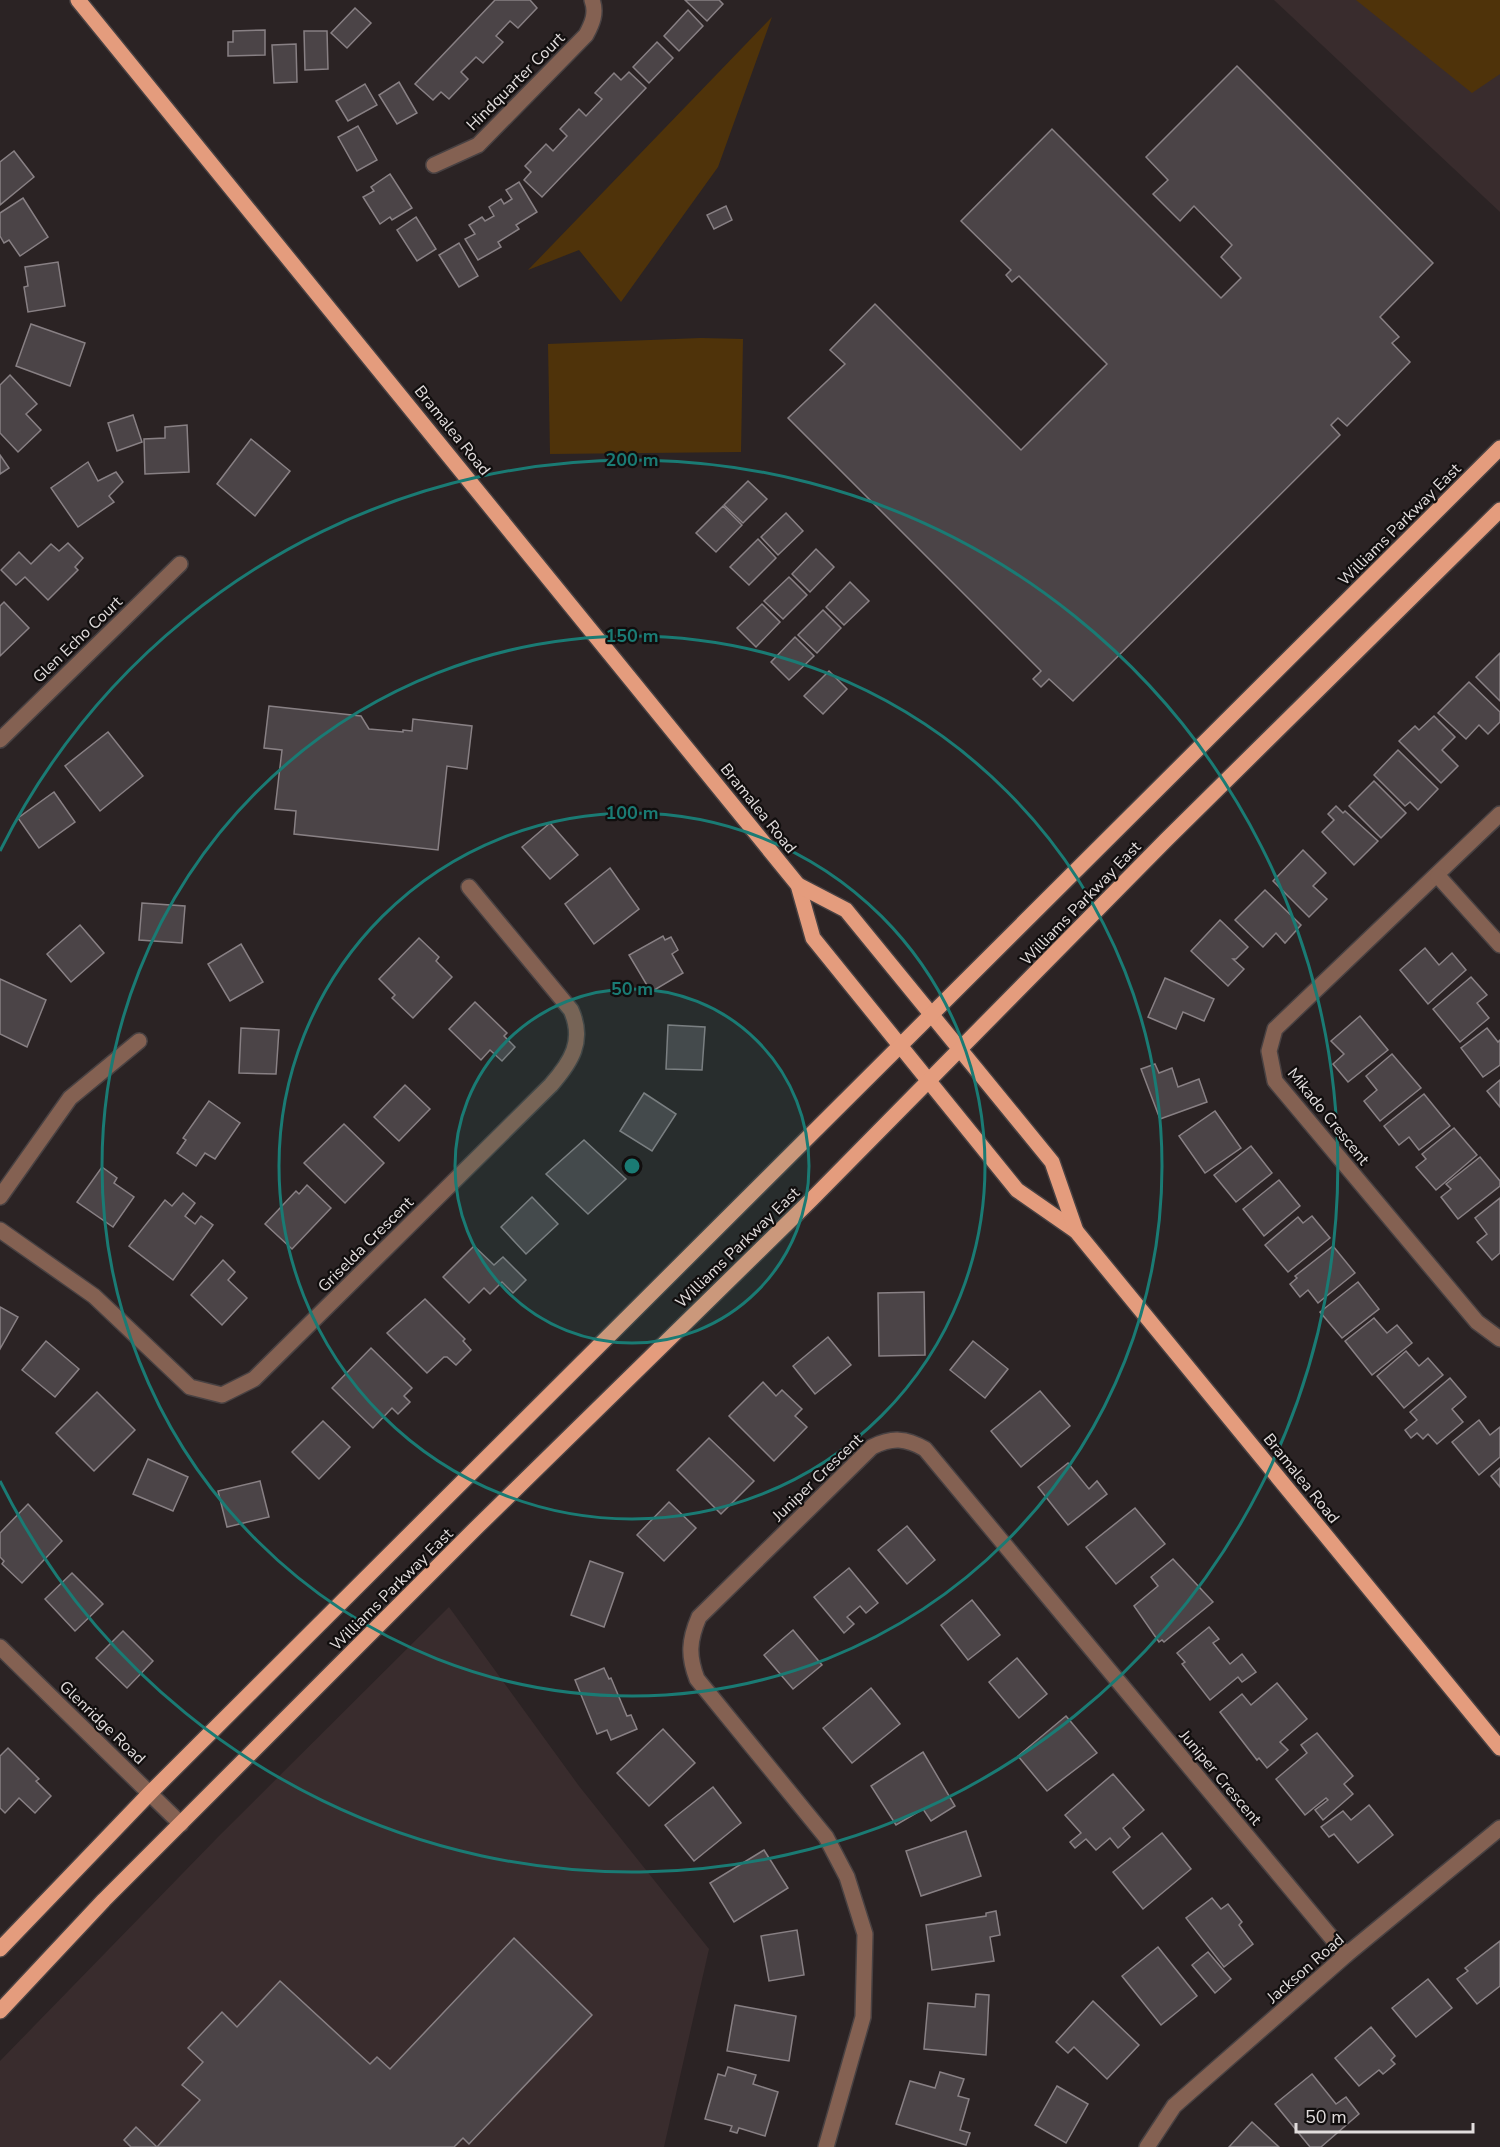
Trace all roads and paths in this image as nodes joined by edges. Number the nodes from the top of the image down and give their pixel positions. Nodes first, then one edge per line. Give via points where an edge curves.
1 (78, 0) edge
2 (592, 0) edge
3 (434, 165) dead end
4 (1500, 448) edge
5 (1500, 510) edge
6 (180, 564) dead end
7 (0, 740) edge
8 (1500, 814) edge
9 (1438, 876) junction
10 (798, 885) junction
11 (469, 887) dead end
12 (1500, 945) edge
13 (932, 1016) junction
14 (139, 1041) dead end
15 (901, 1047) junction
16 (961, 1050) junction
17 (929, 1082) junction
18 (0, 1197) edge
19 (0, 1230) edge
20 (1076, 1231) junction
21 (1500, 1339) edge
22 (0, 1647) edge
23 (1500, 1748) edge
24 (150, 1793) junction
25 (181, 1824) junction
26 (1500, 1828) edge
27 (0, 1949) edge
28 (1346, 1955) junction
29 (0, 2011) edge
30 (826, 2147) edge
31 (1147, 2147) edge

1 - 10 main road, Bramalea Road
2 - 3 street, Hindquarter Court via 594,21 586,36 478,145
4 - 13 main road, Williams Parkway East
5 - 16 main road, Williams Parkway East via 1166,840
6 - 7 street, Glen Echo Court
8 - 9 street, Mikado Crescent
9 - 12 street
9 - 21 street, Mikado Crescent via 1275,1029 1269,1051 1270,1069 1275,1081 1477,1322
10 - 13 main road, Bramalea Road via 846,910
10 - 15 main road, Bramalea Road via 813,938
11 - 19 street, Griselda Crescent via 571,1010 578,1038 570,1063 254,1379 222,1395 190,1387 94,1296
13 - 15 main road, Williams Parkway East
13 - 16 main road, Bramalea Road
14 - 18 street via 70,1098
15 - 17 main road, Bramalea Road
15 - 24 main road, Williams Parkway East
16 - 17 main road, Williams Parkway East
16 - 20 main road, Bramalea Road via 1052,1162
17 - 20 main road, Bramalea Road via 1017,1190
17 - 25 main road, Williams Parkway East
20 - 23 main road, Bramalea Road
22 - 24 street, Glenridge Road
24 - 25 street, Glenridge Road
24 - 27 main road, Williams Parkway East
25 - 29 main road, Williams Parkway East
26 - 28 street, Jackson Road
28 - 30 street, Juniper Crescent via 925,1449 910,1441 888,1439 872,1447 699,1617 689,1645 697,1679 826,1837 847,1877 865,1934 863,2017
28 - 31 street, Jackson Road via 1174,2106

